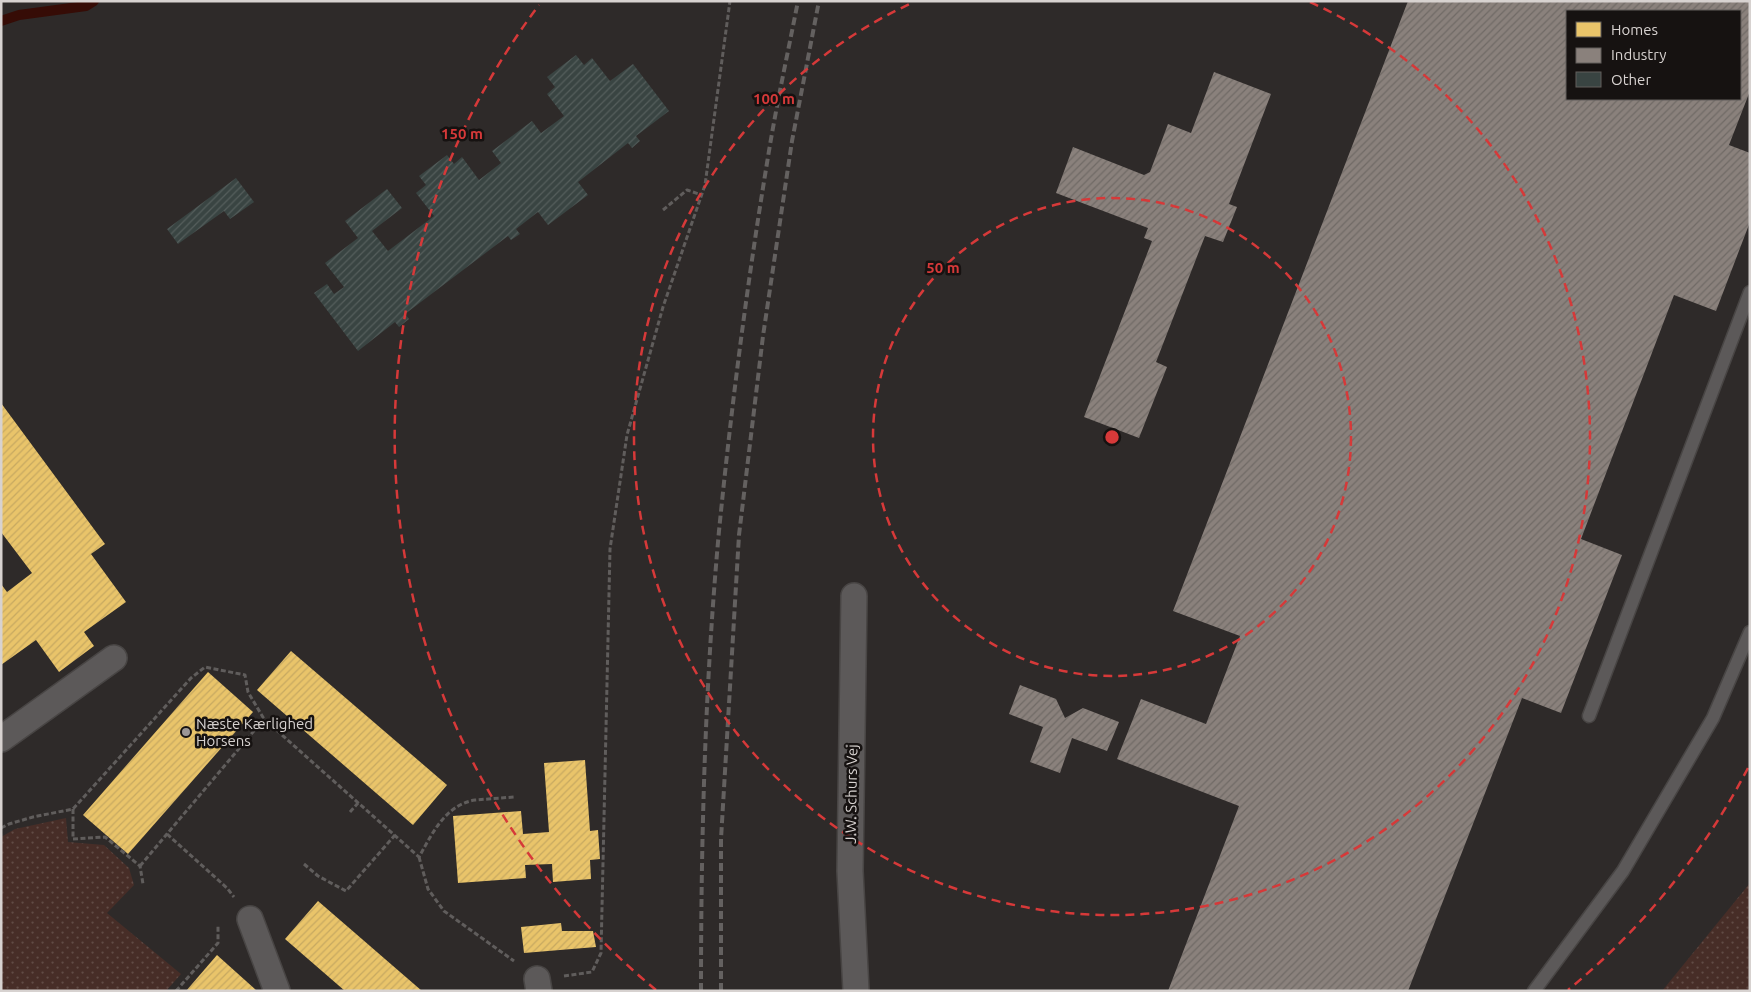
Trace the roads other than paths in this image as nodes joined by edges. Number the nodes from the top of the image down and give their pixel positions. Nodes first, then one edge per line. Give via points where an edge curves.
1 (1750, 292) edge
2 (854, 596) dead end
3 (1750, 632) edge
4 (114, 658) dead end
5 (1589, 716) dead end
6 (1, 739) edge
7 (250, 919) road end
8 (277, 991) edge
9 (856, 991) edge
10 (1534, 991) edge

1 - 5 lane
2 - 9 street, J.W. Schurs Vej via 850,871
3 - 10 lane via 1713,718 1623,871
4 - 6 street
7 - 8 street

